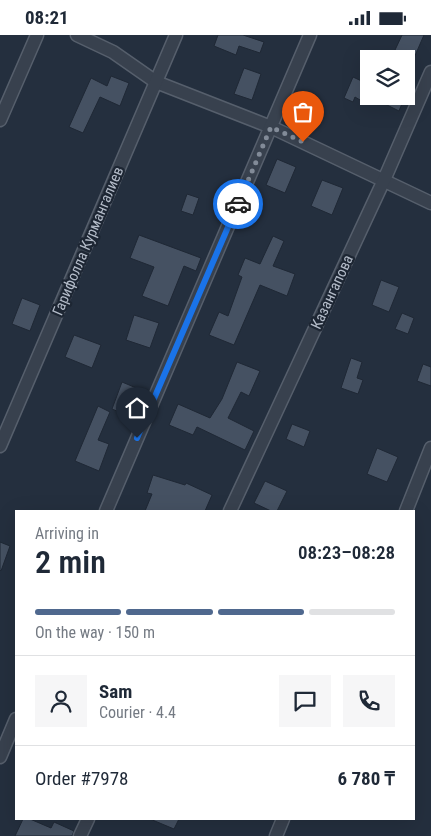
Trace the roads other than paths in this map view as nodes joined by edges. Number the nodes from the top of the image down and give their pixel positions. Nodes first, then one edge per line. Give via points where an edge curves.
1 (36, 35) edge
2 (77, 35) edge
3 (176, 35) edge
4 (310, 35) edge
5 (431, 72) edge
6 (156, 82) junction
7 (0, 121) edge
8 (271, 127) junction
9 (384, 180) junction
10 (431, 203) edge
11 (0, 446) edge
12 (431, 448) edge
13 (106, 510) edge
14 (230, 510) edge
15 (406, 510) edge
16 (15, 721) edge
17 (0, 757) edge
18 (88, 820) edge
19 (283, 820) edge
20 (80, 836) edge
21 (276, 836) edge

1 - 7 street
2 - 6 street via 113,52
3 - 6 street, Гарифолла Курмангалиев
4 - 8 street
5 - 9 street, Казангапова
6 - 8 street
6 - 11 street, Гарифолла Курмангалиев
8 - 9 street
8 - 13 street
9 - 10 street
9 - 14 street, Казангапова
12 - 15 street
16 - 17 street
18 - 20 street
19 - 21 street

